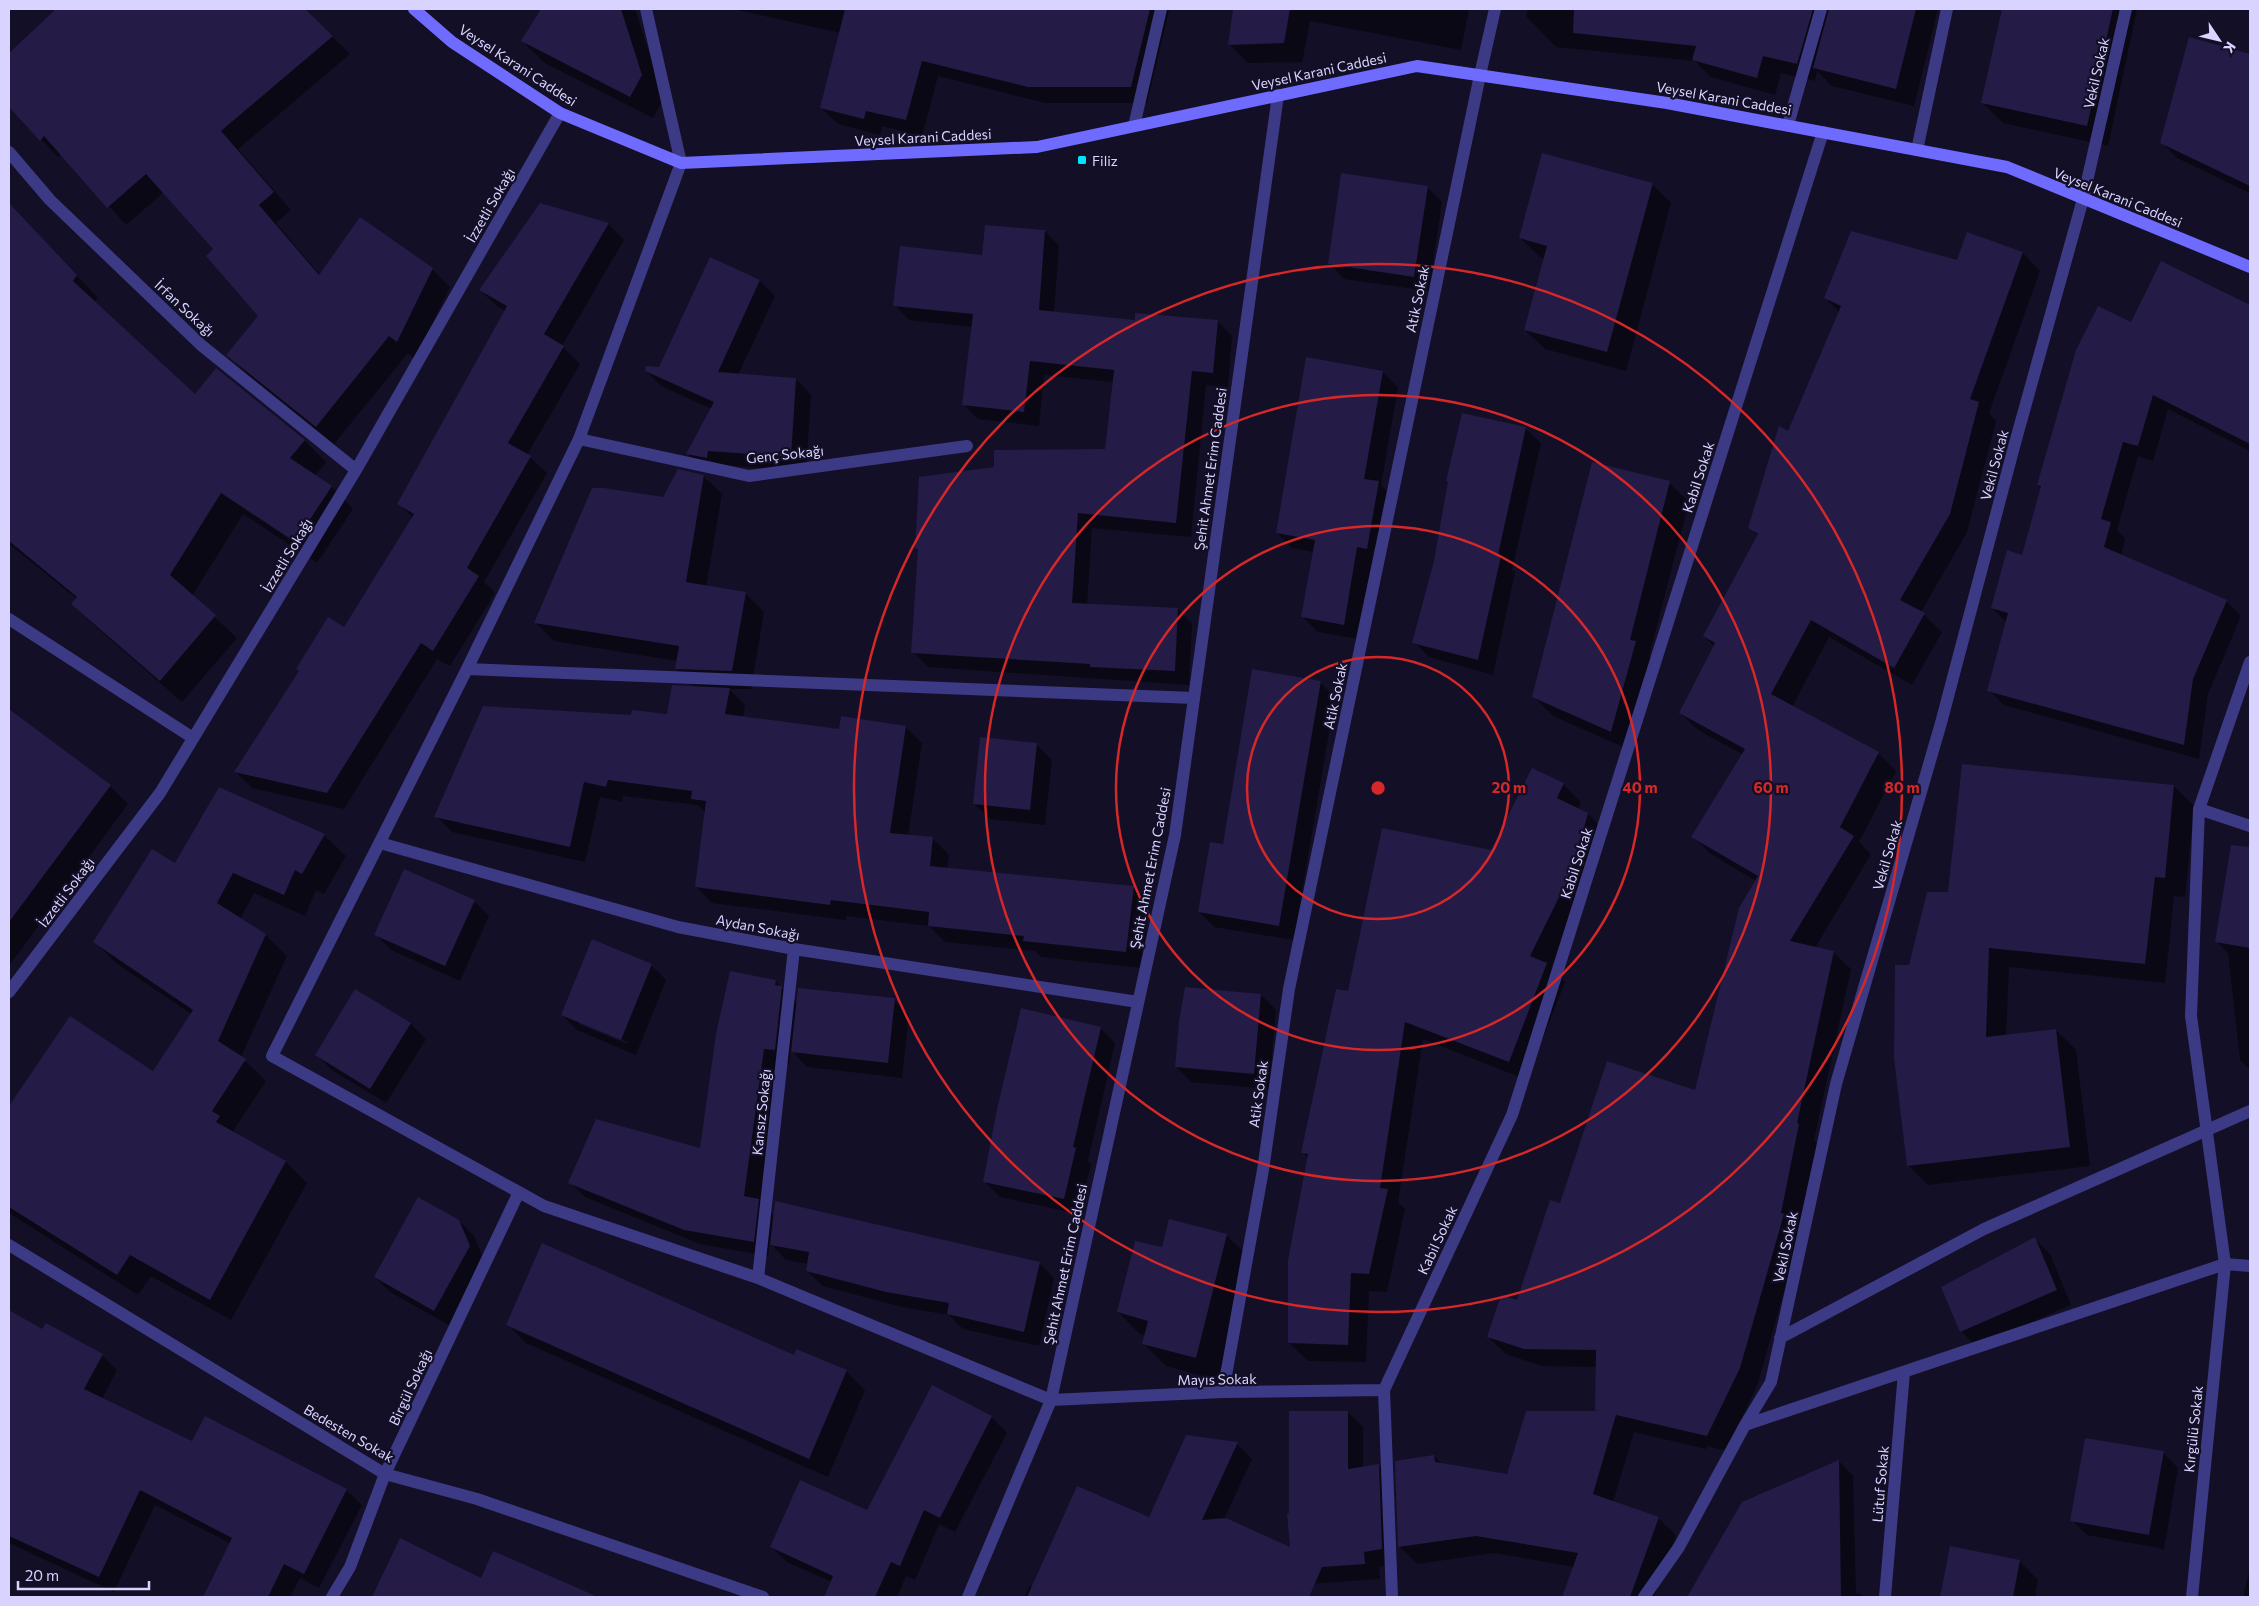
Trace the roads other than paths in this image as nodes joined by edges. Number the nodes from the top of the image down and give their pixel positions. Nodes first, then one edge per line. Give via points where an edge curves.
1 (414, 9) edge
2 (646, 9) edge
3 (1161, 9) edge
4 (1496, 9) edge
5 (1822, 9) edge
6 (1947, 9) edge
7 (2126, 9) edge
8 (1480, 75) junction
9 (1278, 95) junction
10 (560, 113) junction
11 (1788, 125) junction
12 (1134, 126) junction
13 (1823, 132) junction
14 (1917, 150) junction
15 (9, 152) edge
16 (681, 163) junction
17 (2083, 199) junction
18 (2250, 266) edge
19 (579, 439) junction
20 (967, 446) dead end
21 (356, 470) junction
22 (9, 619) edge
23 (2250, 662) edge
24 (468, 669) junction
25 (1194, 698) junction
26 (193, 738) junction
27 (2199, 810) junction
28 (2250, 826) edge
29 (380, 843) junction
30 (794, 950) junction
31 (9, 992) edge
32 (1138, 1002) junction
33 (2250, 1111) edge
34 (2206, 1129) junction
35 (519, 1192) junction
36 (9, 1245) edge
37 (2224, 1264) junction
38 (2250, 1266) edge
39 (758, 1278) junction
40 (1780, 1338) junction
41 (1904, 1372) junction
42 (1384, 1390) junction
43 (1222, 1392) junction
44 (1051, 1400) junction
45 (1745, 1425) junction
46 (385, 1474) junction
47 (332, 1597) edge
48 (763, 1597) edge
49 (968, 1597) edge
50 (1392, 1597) edge
51 (1644, 1597) edge
52 (1885, 1597) edge
53 (2192, 1597) edge

1 - 10 main road, Veysel Karani Caddesi via 452,42
2 - 16 street
3 - 12 street
4 - 8 street, Atik Sokak
5 - 11 street
6 - 14 street
7 - 17 street, Vekil Sokak
8 - 9 main road, Veysel Karani Caddesi via 1417,66
8 - 11 main road, Veysel Karani Caddesi via 1667,102
8 - 43 street, Atik Sokak via 1289,990 1263,1170
9 - 12 main road, Veysel Karani Caddesi
9 - 25 street, Şehit Ahmet Erim Caddesi
10 - 16 main road, Veysel Karani Caddesi
10 - 21 street, İzzetli Sokağı
11 - 13 main road, Veysel Karani Caddesi
12 - 16 main road, Veysel Karani Caddesi via 1037,147
13 - 14 main road, Veysel Karani Caddesi
13 - 42 street, Kabil Sokak via 1512,1115
14 - 17 main road, Veysel Karani Caddesi via 2007,167
15 - 21 street, İrfan Sokağı via 50,200 200,345
16 - 19 street
17 - 18 main road, Veysel Karani Caddesi
17 - 40 street, Vekil Sokak via 1941,723 1836,1084
19 - 20 street, Genç Sokağı via 749,476
19 - 24 street
21 - 26 street, İzzetli Sokağı
22 - 26 street
23 - 27 street, Kırgülü Sokak
24 - 25 street
24 - 29 street
25 - 32 street, Şehit Ahmet Erim Caddesi via 1175,835
26 - 31 street, İzzetli Sokağı via 160,793
27 - 28 street
27 - 34 street, Kırgülü Sokak via 2191,1016
29 - 30 street, Aydan Sokağı via 678,927
29 - 35 street via 272,1056
30 - 32 street, Aydan Sokağı
30 - 39 street, Kansız Sokağı
32 - 44 street, Şehit Ahmet Erim Caddesi
33 - 34 street
34 - 37 street, Kırgülü Sokak
34 - 40 street via 1984,1229
35 - 39 street via 544,1206
35 - 46 street, Birgül Sokağı
36 - 46 street, Bedesten Sokak
37 - 38 street
37 - 41 street
37 - 53 street, Kırgülü Sokak
39 - 44 street
40 - 45 street, Vekil Sokak via 1770,1382
41 - 45 street
41 - 52 street, Lütuf Sokak
42 - 43 street, Mayıs Sokak
42 - 50 street, Kabil Sokak
43 - 44 street, Mayıs Sokak
44 - 49 street, Şehit Ahmet Erim Caddesi
45 - 51 street, Vekil Sokak via 1679,1547
46 - 47 street, Birgül Sokağı via 350,1567
46 - 48 street, Bedesten Sokak via 477,1499

